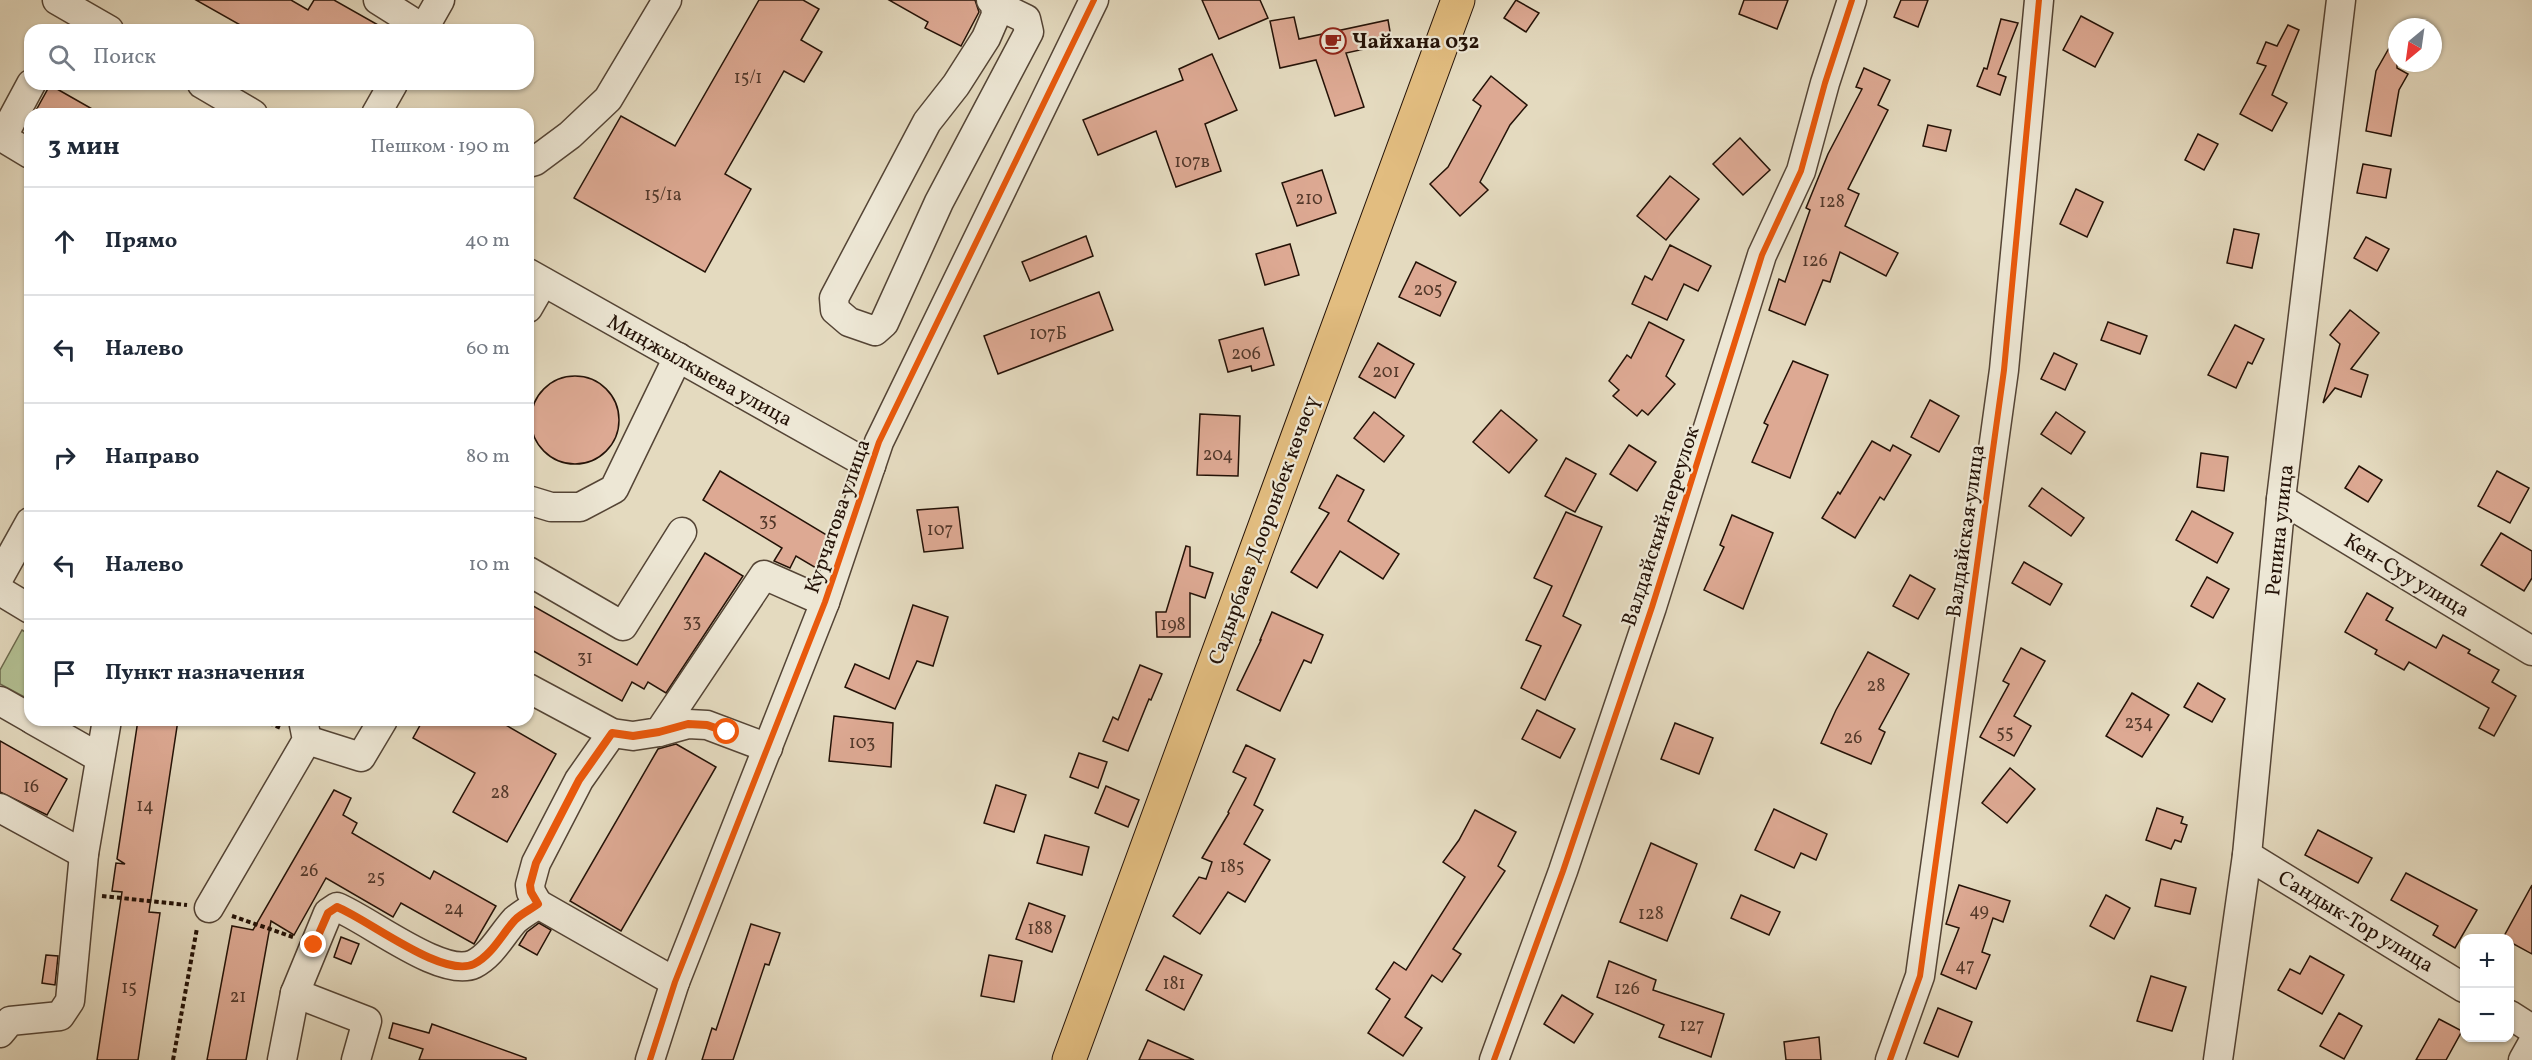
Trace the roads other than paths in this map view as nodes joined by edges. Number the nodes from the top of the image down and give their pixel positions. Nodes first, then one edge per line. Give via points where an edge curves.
1 (378, 0) edge
2 (440, 0) edge
3 (667, 0) edge
4 (1094, 0) edge
5 (1458, 0) edge
6 (1852, 0) edge
7 (2039, 0) edge
8 (2341, 0) edge
9 (993, 2) edge
10 (63, 13) edge
11 (93, 24) edge
12 (415, 24) edge
13 (427, 24) edge
14 (28, 90) edge
15 (211, 90) edge
16 (390, 90) edge
17 (243, 108) edge
18 (379, 108) edge
19 (1, 137) edge
20 (24, 150) edge
21 (534, 161) edge
22 (536, 278) edge
23 (678, 357) junction
24 (871, 466) junction
25 (2281, 499) junction
26 (534, 502) edge
27 (682, 531) dead end
28 (24, 533) edge
29 (534, 574) edge
30 (0, 576) edge
31 (0, 591) edge
32 (825, 602) junction
33 (24, 605) edge
34 (2532, 651) edge
35 (534, 691) edge
36 (0, 701) edge
37 (24, 714) edge
38 (44, 726) edge
39 (106, 726) edge
40 (379, 726) edge
41 (305, 730) edge
42 (659, 732) junction
43 (612, 733) junction
44 (768, 748) junction
45 (100, 758) junction
46 (0, 808) edge
47 (84, 854) junction
48 (2247, 855) junction
49 (538, 904) junction
50 (209, 908) road end
51 (675, 982) junction
52 (2460, 986) edge
53 (295, 993) junction
54 (2514, 1018) edge
55 (2532, 1029) edge
56 (0, 1034) edge
57 (2532, 1044) edge
58 (282, 1060) edge
59 (356, 1060) edge
60 (650, 1060) edge
61 (1069, 1060) edge
62 (1494, 1060) edge
63 (1890, 1060) edge
64 (2218, 1060) edge
65 (2523, 1060) edge

1 - 12 street
2 - 13 street
3 - 21 street via 609,99
4 - 24 street, Курчатова улица via 879,442
5 - 61 main road, Садырбаев Дооронбек көчөсү
6 - 62 street, Валдайский переулок via 1801,171 1762,255 1648,618 1560,882
7 - 63 street, Валдайская улица via 2004,370 1920,976
8 - 25 street, Репина улица
9 - 9 street via 996,15 986,38 927,122 834,298 835,310 849,322 875,331 884,323 939,202 1029,32 1026,19
10 - 11 street
14 - 19 street
15 - 17 street
16 - 18 street
19 - 20 street
22 - 23 street, Миңжылкыева улица
23 - 24 street, Миңжылкыева улица
23 - 26 street via 614,489 580,507 551,507
24 - 32 street, Курчатова улица
25 - 34 street, Кен-Суу улица
25 - 48 street, Репина улица
27 - 29 street via 623,626
28 - 30 street
31 - 33 street
32 - 42 street via 764,575
32 - 44 street, Курчатова улица
35 - 43 street
36 - 37 street
38 - 45 street
39 - 45 street
40 - 41 street via 361,757
41 - 50 street
42 - 43 street via 633,736
42 - 44 street via 688,724 707,725
43 - 49 street via 579,780 536,863 530,885
44 - 51 street, Курчатова улица
45 - 47 street
46 - 47 street
47 - 56 street via 70,1001 60,1016 10,1021
48 - 52 street, Сандык-Тор улица
48 - 64 street, Репина улица
49 - 51 street
49 - 53 street via 517,918 485,956 462,968 449,966 398,942 337,907 328,913
51 - 60 street, Курчатова улица
53 - 58 street
53 - 59 street via 368,1021
54 - 55 street
57 - 65 street

